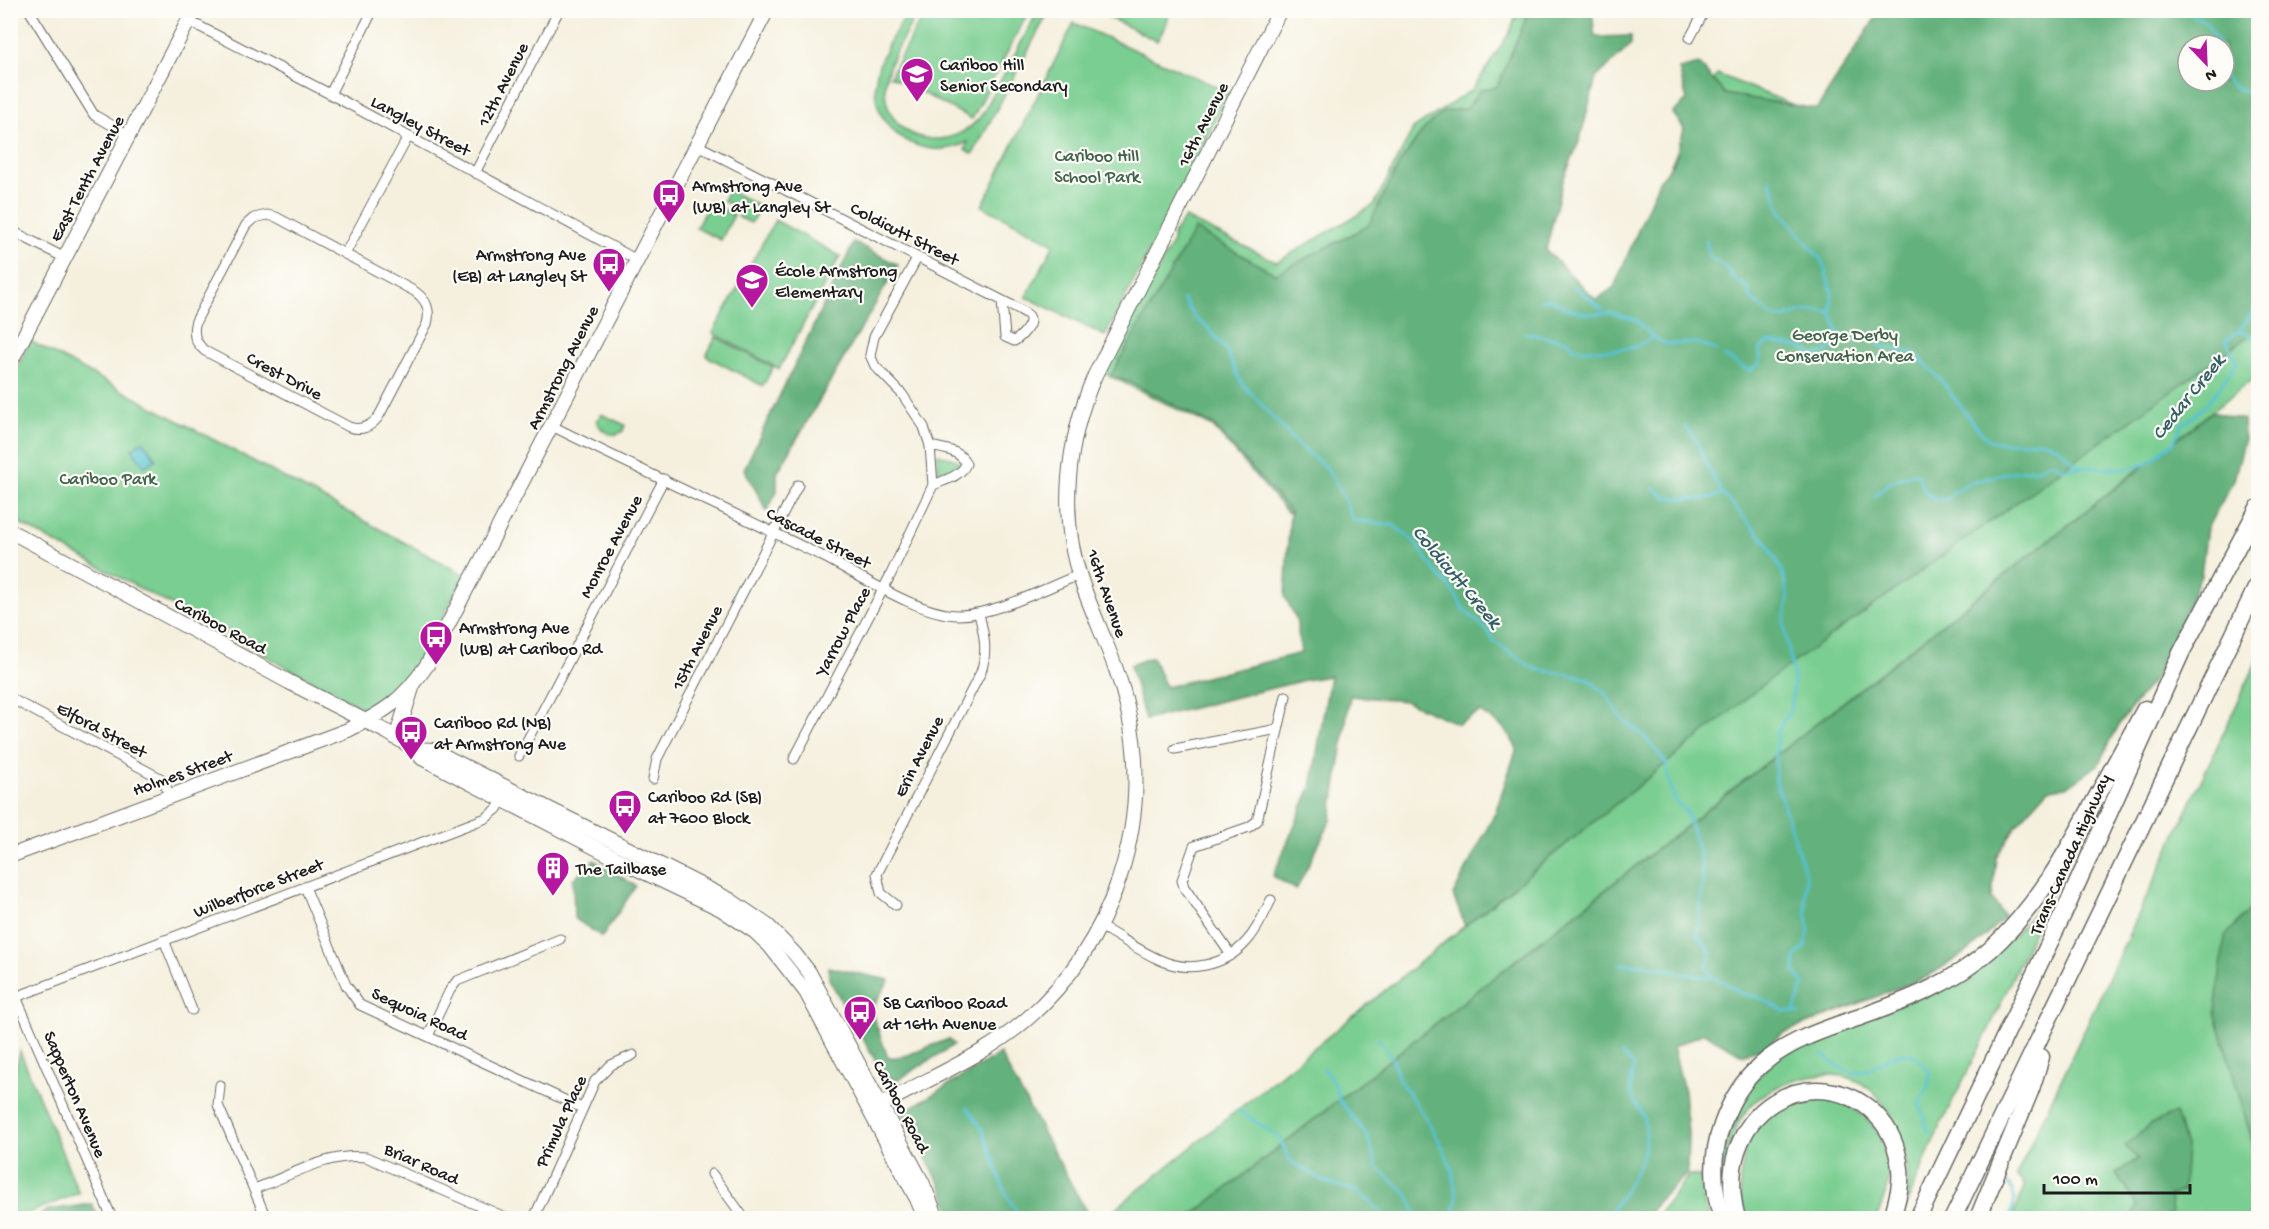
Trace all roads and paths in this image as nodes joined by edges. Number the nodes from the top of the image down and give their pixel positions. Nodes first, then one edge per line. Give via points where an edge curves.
1 (29, 10) edge
2 (373, 10) edge
3 (559, 10) edge
4 (767, 10) edge
5 (1280, 10) edge
6 (1705, 10) edge
7 (191, 16) edge
8 (1690, 38) dead end
9 (330, 94) junction
10 (129, 135) junction
11 (408, 138) junction
12 (697, 146) junction
13 (475, 173) junction
14 (10, 230) edge
15 (345, 254) junction
16 (65, 258) junction
17 (917, 258) junction
18 (637, 260) junction
19 (1002, 301) dead end
20 (10, 363) edge
21 (552, 426) junction
22 (930, 446) junction
23 (664, 479) junction
24 (798, 485) dead end
25 (933, 485) junction
26 (2259, 508) edge
27 (10, 531) edge
28 (773, 532) junction
29 (1079, 575) junction
30 (2259, 584) edge
31 (884, 588) junction
32 (979, 614) junction
33 (2181, 653) junction
34 (413, 685) junction
35 (1286, 696) dead end
36 (10, 698) edge
37 (366, 721) junction
38 (1278, 729) junction
39 (396, 738) junction
40 (415, 749) junction
41 (1174, 749) dead end
42 (519, 756) dead end
43 (794, 759) dead end
44 (653, 779) dead end
45 (170, 795) junction
46 (503, 799) junction
47 (10, 856) edge
48 (305, 887) junction
49 (1271, 900) dead end
50 (896, 906) dead end
51 (1101, 927) junction
52 (560, 939) dead end
53 (164, 940) junction
54 (1231, 955) junction
55 (10, 983) edge
56 (16, 997) junction
57 (2059, 1003) junction
58 (192, 1010) dead end
59 (428, 1036) junction
60 (633, 1055) dead end
61 (220, 1085) dead end
62 (582, 1108) junction
63 (876, 1108) junction
64 (712, 1174) dead end
65 (254, 1190) junction
66 (112, 1218) edge
67 (266, 1218) edge
68 (507, 1218) edge
69 (534, 1218) edge
70 (744, 1218) edge
71 (925, 1218) edge
72 (937, 1218) edge
73 (1722, 1218) edge
74 (1737, 1218) edge
75 (1892, 1218) edge
76 (1918, 1218) edge
77 (1953, 1218) edge
78 (1978, 1218) edge

1 - 10 street via 90,110
2 - 9 street
3 - 13 street, 12th Avenue
4 - 12 street, Armstrong Avenue
5 - 29 street, 16th Avenue via 1088,392 1074,436 1068,494
6 - 8 street
7 - 9 street, Langley Street
7 - 10 street, East Tenth Avenue
9 - 11 street, Langley Street
10 - 16 street, East Tenth Avenue
11 - 13 street, Langley Street
11 - 15 street
12 - 17 street, Coldicutt Street
12 - 18 street, Armstrong Avenue
13 - 18 street, Langley Street
14 - 16 street
15 - 15 street, Crest Drive via 276,217 254,218 246,225 194,329 196,341 205,351 358,429 379,416 429,314 418,294
16 - 20 street, East Tenth Avenue
17 - 19 street, Coldicutt Street
17 - 22 street, Yarrow Place via 874,337 870,355 914,411
18 - 21 street, Armstrong Avenue
21 - 23 street, Cascade Street
21 - 34 street, Armstrong Avenue
22 - 25 street, Yarrow Place
22 - 25 street via 957,453 966,464 964,470
23 - 28 street, Cascade Street
23 - 42 street, Monroe Avenue
24 - 28 street, 15th Avenue
25 - 31 street, Yarrow Place
26 - 33 highway, Trans-Canada Highway
27 - 37 street, Cariboo Road
28 - 31 street, Cascade Street
28 - 44 street, 15th Avenue via 657,759
29 - 32 street, Cascade Street
29 - 51 street, 16th Avenue via 1123,689 1135,764 1129,844
30 - 57 highway
31 - 32 street, Cascade Street via 939,612
31 - 43 street, Yarrow Place
32 - 50 street, Erin Avenue via 986,644 981,672 877,874 881,893
33 - 73 highway via 2161,679 2048,883 2015,926 1957,974 1900,1002 1791,1045 1749,1076 1736,1094 1719,1134 1713,1165
33 - 76 highway, Trans-Canada Highway via 2068,904
34 - 37 street, Armstrong Avenue via 392,706
34 - 39 street
35 - 38 street
36 - 45 street, Elford Street via 162,779
37 - 39 street, Cariboo Road
37 - 45 street, Holmes Street
38 - 41 street
38 - 54 street via 1257,821 1194,846 1182,880
39 - 40 street, Cariboo Road
40 - 46 street, Cariboo Road via 422,758
40 - 63 street, Cariboo Road via 432,750 751,914 783,941 809,972
45 - 47 street, Holmes Street
46 - 48 street, Wilberforce Street via 486,818
46 - 63 street, Cariboo Road via 721,909 754,931 806,992
48 - 53 street, Wilberforce Street
48 - 59 street, Sequoia Road via 355,999 368,1009
49 - 54 street via 1254,933
51 - 54 street via 1157,959 1181,966 1206,966
51 - 63 street, 16th Avenue via 1067,977 1025,1020 991,1046
52 - 59 street via 457,981
53 - 56 street, Wilberforce Street
53 - 58 street
55 - 56 street, Sapperton Avenue
56 - 66 street, Sapperton Avenue
57 - 77 highway
57 - 78 highway via 2031,1089
59 - 62 street, Sequoia Road
60 - 62 street, Primula Place via 602,1072
61 - 65 street via 218,1105
62 - 69 street, Primula Place
63 - 71 street, Cariboo Road
63 - 72 street, Cariboo Road via 922,1182
64 - 70 street
65 - 67 street
65 - 68 street, Briar Road via 328,1159 366,1156
74 - 75 highway via 1733,1168 1748,1126 1786,1095 1823,1089 1863,1103 1889,1132 1901,1170

